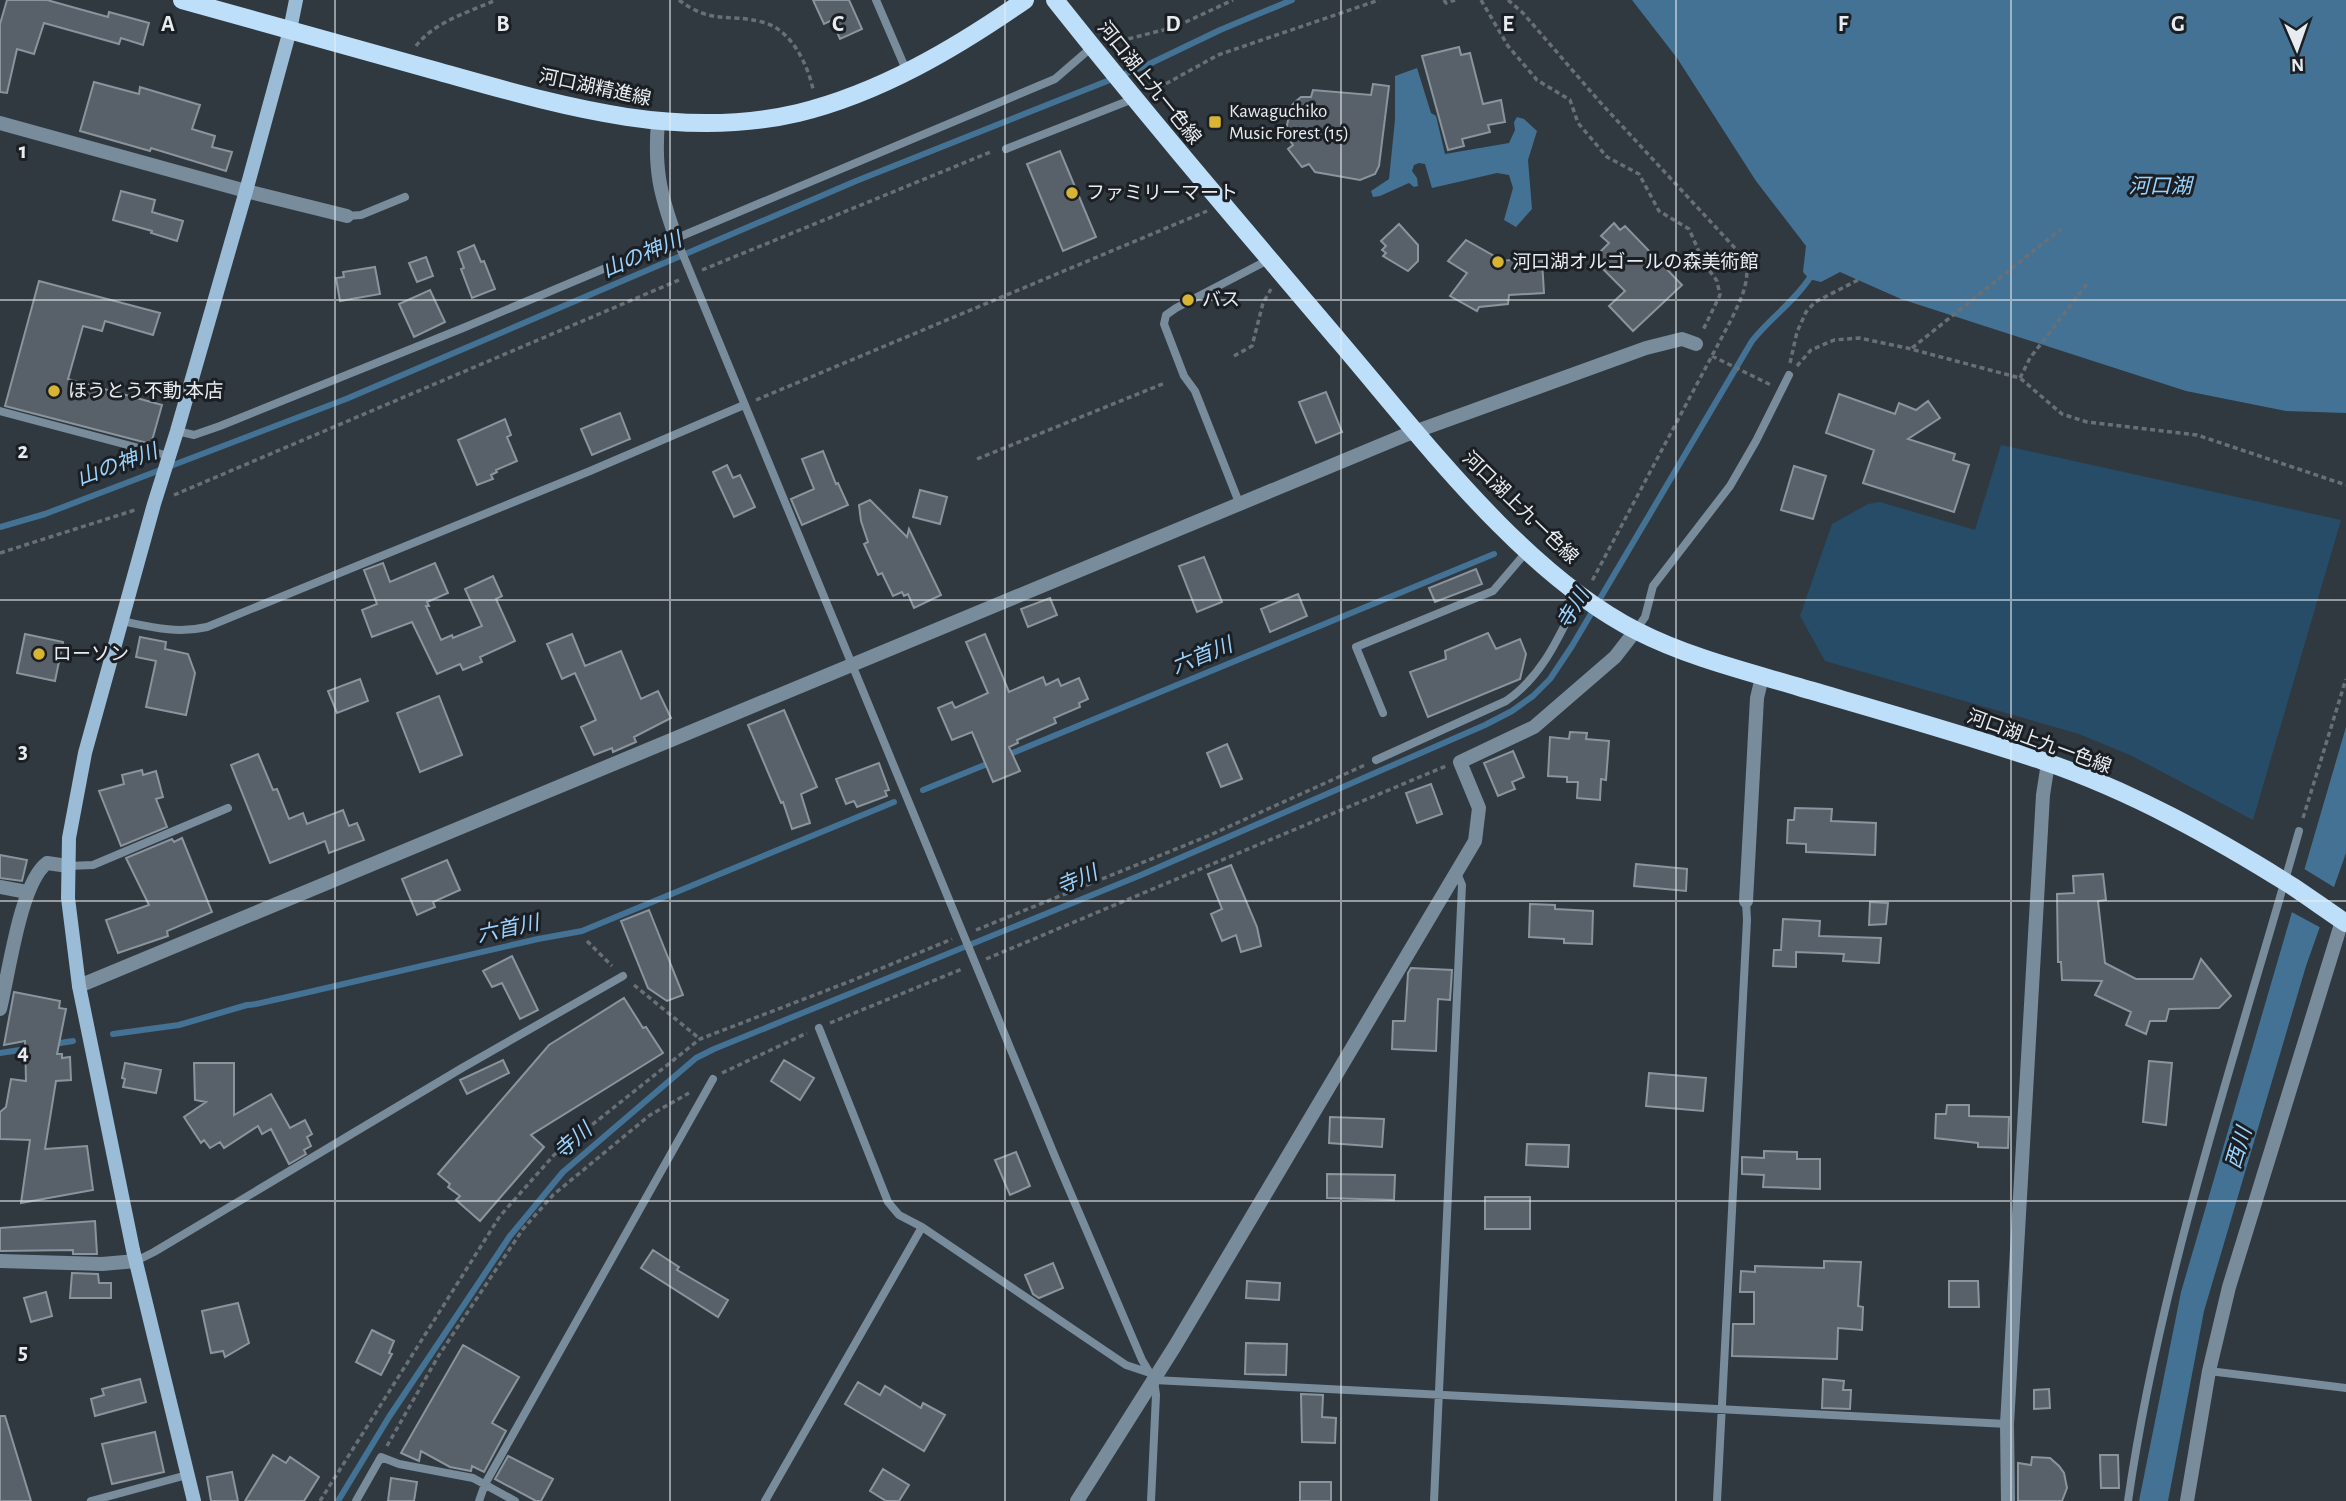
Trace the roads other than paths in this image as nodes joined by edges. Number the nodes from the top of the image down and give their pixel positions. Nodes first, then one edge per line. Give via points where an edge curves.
1 (182, 0) edge
2 (296, 0) edge
3 (876, 0) edge
4 (1025, 0) edge
5 (1055, 0) edge
6 (290, 30) junction
7 (1101, 50) junction
8 (907, 72) junction
9 (1136, 94) junction
10 (658, 122) junction
11 (0, 123) edge
12 (1006, 149) road end
13 (246, 191) junction
14 (405, 197) dead end
15 (347, 216) joint
16 (677, 241) junction
17 (1270, 259) junction
18 (1696, 344) road end
19 (1788, 379) road end
20 (744, 405) junction
21 (0, 411) edge
22 (177, 431) junction
23 (1415, 431) junction
24 (169, 456) junction
25 (1240, 505) junction
26 (1528, 550) junction
27 (1586, 592) junction
28 (122, 621) junction
29 (1628, 626) junction
30 (853, 665) junction
31 (1762, 677) junction
32 (1383, 713) dead end
33 (1376, 760) road end
34 (2048, 763) junction
35 (228, 808) dead end
36 (2300, 831) road end
37 (68, 866) junction
38 (1457, 873) junction
39 (2289, 884) junction
40 (0, 887) edge
41 (27, 892) junction
42 (1746, 901) joint
43 (2342, 917) edge
44 (623, 976) road end
45 (79, 986) junction
46 (0, 1009) edge
47 (819, 1028) road end
48 (713, 1079) road end
49 (922, 1227) junction
50 (0, 1261) edge
51 (136, 1261) junction
52 (2209, 1371) junction
53 (1151, 1376) junction
54 (2346, 1388) edge
55 (1438, 1395) junction
56 (1721, 1409) junction
57 (2007, 1424) junction
58 (187, 1475) junction
59 (485, 1484) junction
60 (91, 1501) edge
61 (194, 1501) edge
62 (356, 1501) edge
63 (479, 1501) edge
64 (515, 1501) edge
65 (765, 1501) edge
66 (1077, 1501) edge
67 (1151, 1501) edge
68 (1434, 1501) edge
69 (1717, 1501) edge
70 (2008, 1501) edge
71 (2128, 1501) edge
72 (2187, 1501) edge

1 - 6 main road, 河口湖精進線
2 - 6 street
3 - 8 lane
4 - 8 main road, 河口湖精進線
5 - 7 main road, 河口湖上九一色線
6 - 10 main road, 河口湖精進線 via 591,111
6 - 13 street
7 - 9 main road, 河口湖上九一色線
7 - 16 lane via 1055,79
8 - 10 main road, 河口湖精進線 via 862,93 763,119
9 - 12 lane
9 - 17 main road, 河口湖上九一色線
10 - 16 street via 659,187
11 - 13 street
13 - 15 street
13 - 22 street
14 - 15 lane
16 - 20 lane
16 - 22 lane via 220,426 194,435
17 - 23 main road, 河口湖上九一色線
17 - 25 lane via 1176,308 1166,315 1164,324
18 - 23 street via 1682,339 1646,348
19 - 29 lane via 1730,486 1653,586 1645,617
20 - 28 lane via 207,627 175,631
20 - 30 lane
21 - 24 lane
22 - 24 street
23 - 25 street
23 - 26 main road, 河口湖上九一色線
24 - 28 street
25 - 30 street
26 - 27 main road, 河口湖上九一色線
26 - 32 lane via 1493,591 1356,647
27 - 29 main road, 河口湖上九一色線
27 - 33 lane via 1522,690
28 - 37 street via 85,753
29 - 31 main road, 河口湖上九一色線
29 - 38 street via 1615,657 1534,727 1460,762 1479,808 1475,841
30 - 45 street
30 - 53 lane via 1056,1159
31 - 34 main road, 河口湖上九一色線
31 - 42 street
34 - 39 main road, 河口湖上九一色線 via 2182,821
34 - 57 street
35 - 37 lane via 93,865
36 - 39 lane
37 - 41 street via 47,863
37 - 45 street
38 - 53 street
38 - 55 lane via 1462,885
39 - 43 main road, 河口湖上九一色線
39 - 71 lane via 2204,1161 2163,1317
40 - 41 street
41 - 46 street
42 - 56 lane
43 - 52 street via 2229,1287
44 - 51 lane
45 - 51 street
47 - 49 lane via 888,1202 899,1215
48 - 59 lane
49 - 53 lane via 1126,1365
49 - 65 lane
50 - 51 street
51 - 58 street
52 - 54 lane
52 - 72 street
53 - 55 lane
53 - 66 street
53 - 67 lane via 1156,1395
55 - 56 lane
55 - 68 lane
56 - 57 lane
56 - 69 lane
57 - 70 street
58 - 60 lane
58 - 61 street
59 - 62 lane via 381,1457
59 - 63 lane
59 - 64 lane

